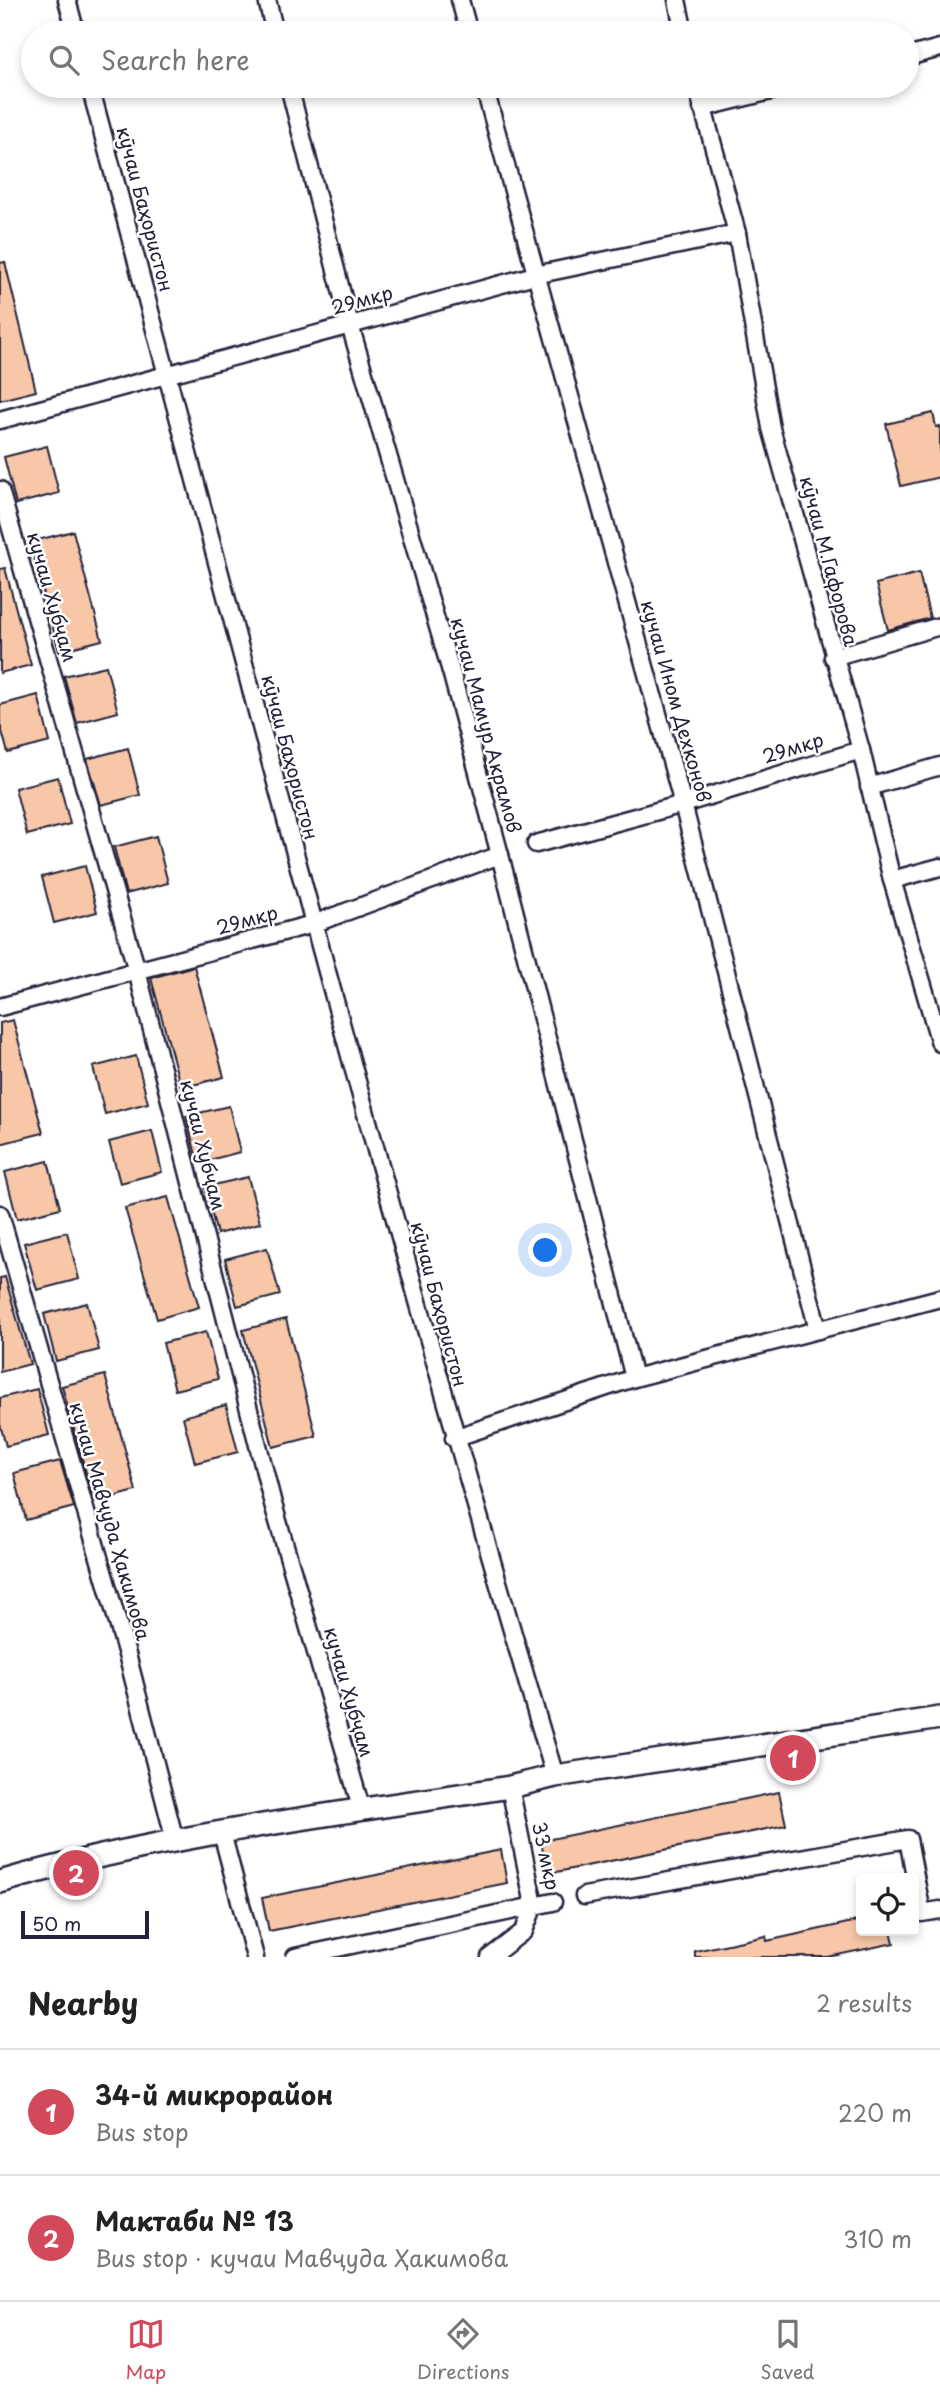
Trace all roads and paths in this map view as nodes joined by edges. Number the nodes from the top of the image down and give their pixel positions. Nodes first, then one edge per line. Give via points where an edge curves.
1 (67, 0) edge
2 (267, 0) edge
3 (460, 0) edge
4 (677, 0) edge
5 (73, 21) edge
6 (272, 21) edge
7 (466, 21) edge
8 (681, 21) edge
9 (940, 48) edge
10 (919, 54) edge
11 (93, 98) edge
12 (292, 98) edge
13 (487, 98) edge
14 (700, 98) edge
15 (742, 98) edge
16 (702, 108) junction
17 (737, 233) junction
18 (535, 275) junction
19 (350, 325) junction
20 (167, 375) junction
21 (0, 420) edge
22 (0, 490) edge
23 (940, 626) edge
24 (833, 657) junction
25 (860, 750) junction
26 (940, 766) edge
27 (869, 787) junction
28 (683, 804) junction
29 (536, 844) dead end
30 (500, 855) junction
31 (940, 867) edge
32 (892, 880) junction
33 (313, 924) junction
34 (137, 971) junction
35 (0, 1007) edge
36 (940, 1043) edge
37 (0, 1214) edge
38 (940, 1298) edge
39 (818, 1330) junction
40 (634, 1378) junction
41 (454, 1438) junction
42 (940, 1718) edge
43 (555, 1776) junction
44 (510, 1787) junction
45 (362, 1811) junction
46 (222, 1833) junction
47 (175, 1841) junction
48 (0, 1882) edge
49 (584, 1896) dead end
50 (554, 1902) dead end
51 (534, 1905) junction
52 (940, 1910) edge
53 (255, 1957) edge
54 (295, 1957) edge
55 (489, 1957) edge

1 - 5 street
2 - 6 street
3 - 7 street
4 - 8 street
9 - 10 street
11 - 20 street, кӯчаи Баҳористон
12 - 19 street, кучаи Мамур Акрамов
13 - 18 street, кучаи Ином Дехконов
14 - 16 street, кӯчаи М.Гафорова
15 - 16 street
16 - 17 street, кӯчаи М.Гафорова
17 - 18 street, 29мкр
17 - 24 street, кӯчаи М.Гафорова via 771,428
18 - 19 street, 29мкр
18 - 28 street, кучаи Ином Дехконов
19 - 20 street, 29мкр
19 - 30 street, кучаи Мамур Акрамов
20 - 21 street, 29мкр
20 - 33 street, кӯчаи Баҳористон
22 - 34 street, кучаи Хубҷам
23 - 24 street
24 - 25 street, кӯчаи М.Гафорова
25 - 27 street, кӯчаи М.Гафорова
25 - 28 street, 29мкр
26 - 27 street
27 - 32 street, кӯчаи М.Гафорова
28 - 29 street, 29мкр
28 - 39 street, кучаи Ином Дехконов
30 - 33 street, 29мкр
30 - 40 street, кучаи Мамур Акрамов
31 - 32 street
32 - 36 street, кӯчаи М.Гафорова
33 - 34 street, 29мкр
33 - 41 street, кӯчаи Баҳористон
34 - 35 street, 29мкр
34 - 45 street, кучаи Хубҷам via 273,1503
37 - 47 street, кучаи Мавҷуда Ҳакимова via 128,1658
38 - 39 street
39 - 40 street
40 - 41 street
41 - 43 street, кӯчаи Баҳористон
42 - 43 main road
43 - 44 main road
44 - 45 main road
44 - 51 street, 33 мкр
45 - 46 main road
46 - 47 main road
46 - 53 street
47 - 48 main road via 71,1861
49 - 52 street via 908,1839 922,1913
50 - 51 street
51 - 54 street
51 - 55 street, 33 мкр via 524,1931

